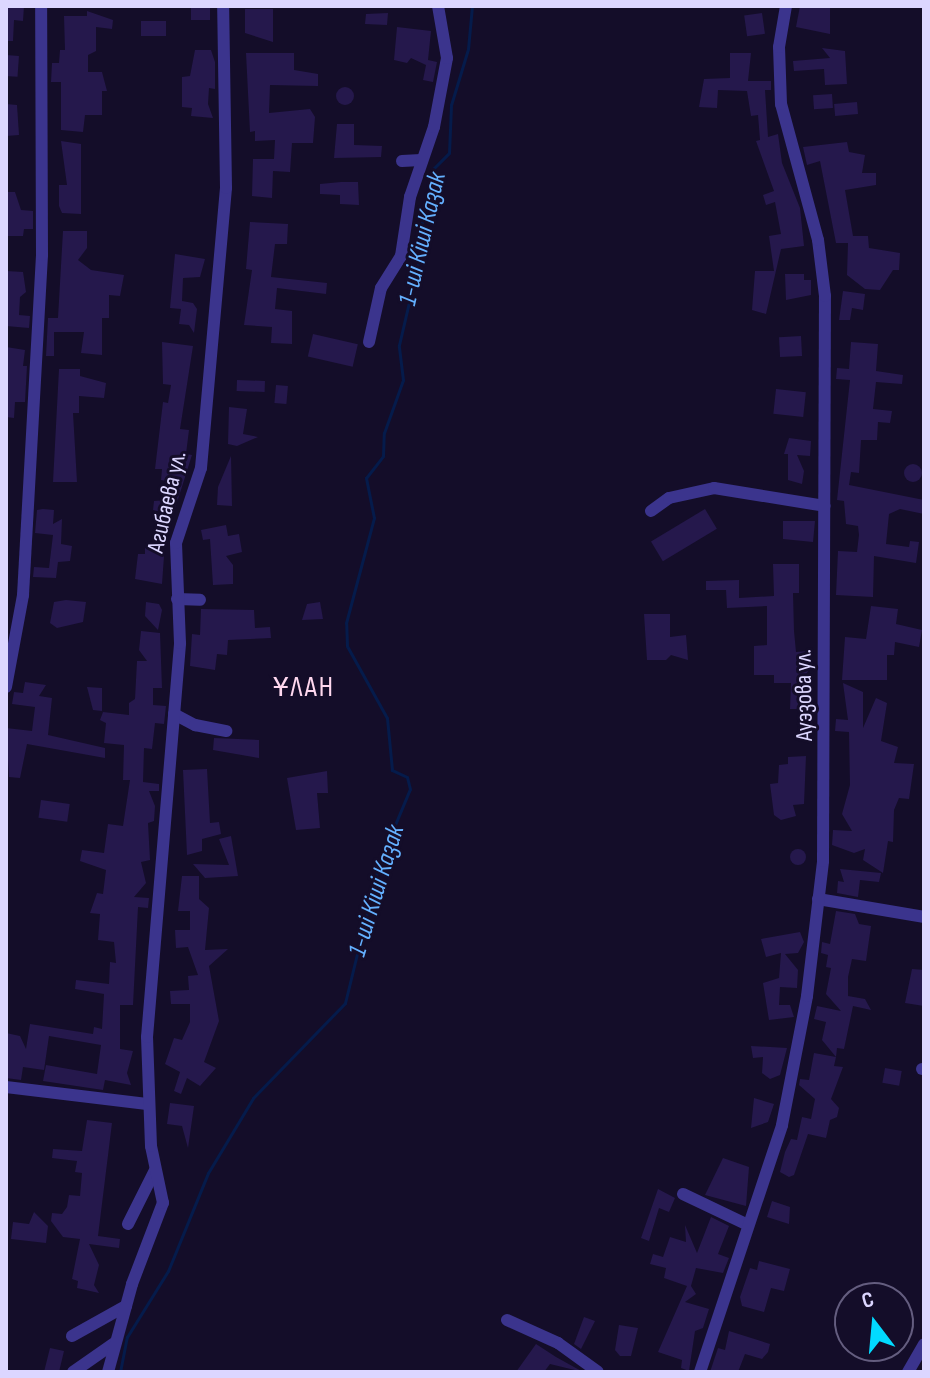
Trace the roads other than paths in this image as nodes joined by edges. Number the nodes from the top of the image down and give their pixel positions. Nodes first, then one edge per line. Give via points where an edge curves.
1 (41, 6) edge
2 (223, 6) edge
3 (438, 6) edge
4 (786, 6) edge
5 (421, 160) junction
6 (402, 161) dead end
7 (369, 342) dead end
8 (825, 506) junction
9 (651, 511) dead end
10 (177, 599) junction
11 (200, 600) dead end
12 (8, 687) edge
13 (174, 714) junction
14 (226, 731) dead end
15 (818, 899) junction
16 (924, 917) edge
17 (6, 1087) edge
18 (147, 1104) junction
19 (155, 1170) junction
20 (683, 1194) dead end
21 (128, 1224) dead end
22 (746, 1224) junction
23 (126, 1306) junction
24 (507, 1320) dead end
25 (72, 1336) dead end
26 (116, 1342) junction
27 (924, 1344) edge
28 (73, 1372) edge
29 (108, 1372) edge
30 (598, 1372) edge
31 (700, 1372) edge
32 (908, 1372) edge

1 - 12 street via 42,255 23,595
2 - 10 street, Агибаева ул. via 226,175 216,318 201,468 176,543
3 - 5 street via 447,58
4 - 8 street, Ауэзова ул. via 779,47 781,104 818,240 825,296
5 - 6 street
5 - 7 street via 403,197 401,256 381,288
8 - 9 street via 714,488 669,498
8 - 15 street, Ауэзова ул. via 827,791
10 - 11 street
10 - 13 street, Агибаева ул.
13 - 14 street
13 - 18 street, Агибаева ул. via 147,1037
15 - 16 street
15 - 22 street, Ауэзова ул. via 788,1101
17 - 18 street
18 - 19 street, Агибаева ул.
19 - 21 street
19 - 23 street, Агибаева ул. via 163,1203
20 - 22 street
22 - 31 street, Ауэзова ул.
23 - 25 street
23 - 26 street, Агибаева ул.
24 - 30 street via 558,1343
26 - 28 street
26 - 29 street, Агибаева ул.
27 - 32 street

